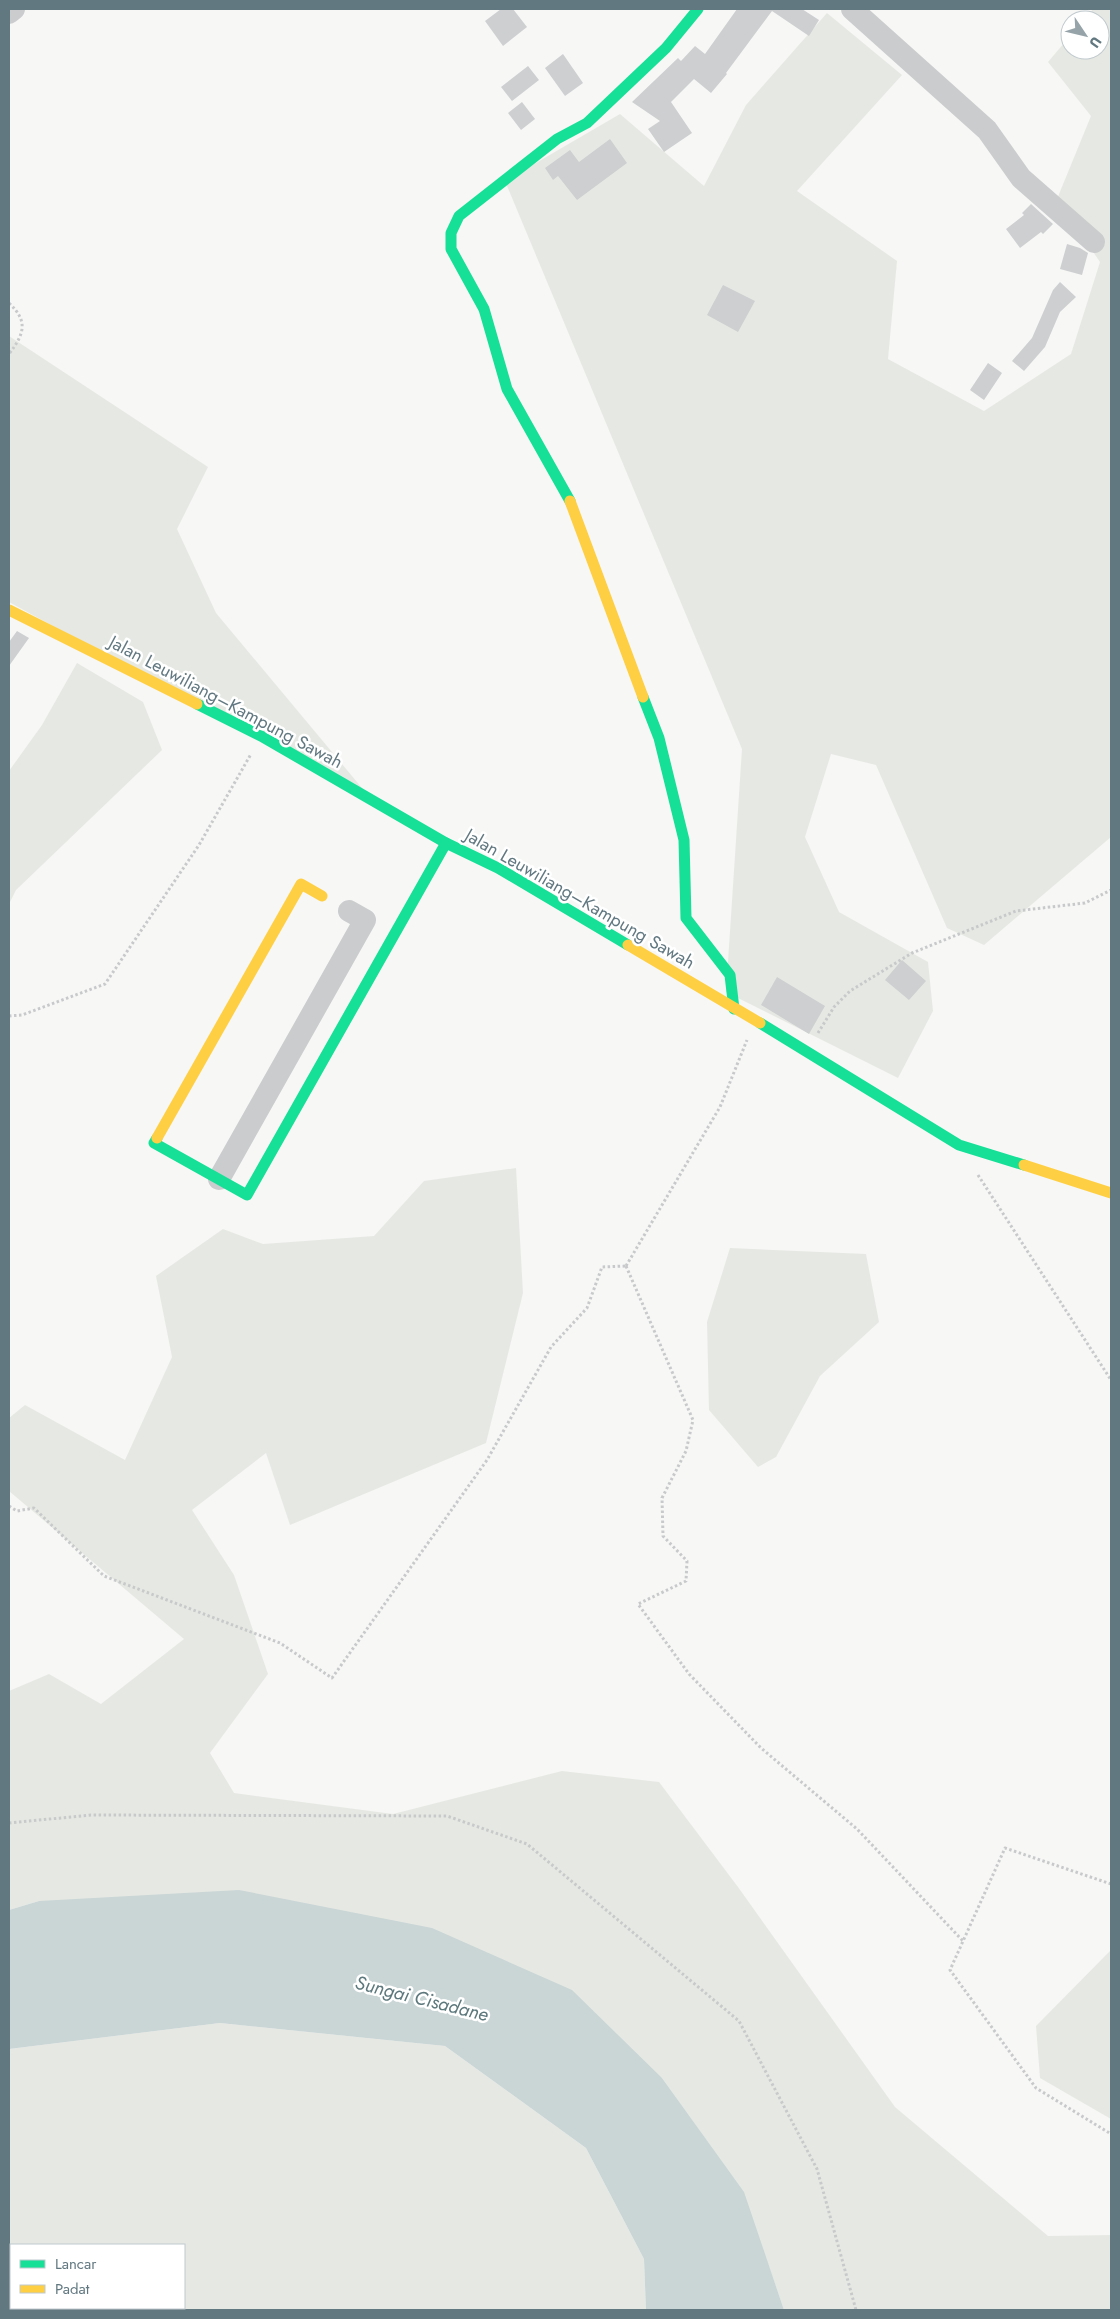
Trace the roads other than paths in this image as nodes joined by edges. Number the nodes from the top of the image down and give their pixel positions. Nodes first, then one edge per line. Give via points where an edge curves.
1 (14, 9) edge
2 (698, 9) edge
3 (852, 9) edge
4 (9, 13) edge
5 (1094, 242) dead end
6 (9, 610) edge
7 (446, 843) junction
8 (322, 896) dead end
9 (349, 911) dead end
10 (734, 1008) junction
11 (219, 1179) junction
12 (1111, 1193) edge

1 - 4 street
2 - 10 street via 666,48 587,123 557,139 459,216 451,234 451,249 484,309 507,389 566,491 659,738 684,840 686,918 730,975
3 - 5 street via 987,130 1020,178
6 - 7 street, Jalan Leuwiliang–Kampung Sawah via 261,736
7 - 10 street, Jalan Leuwiliang–Kampung Sawah via 498,868
7 - 11 street via 247,1195
8 - 11 street via 301,884 154,1143
9 - 11 street via 365,920
10 - 12 street, Jalan Leuwiliang–Kampung Sawah via 959,1145

